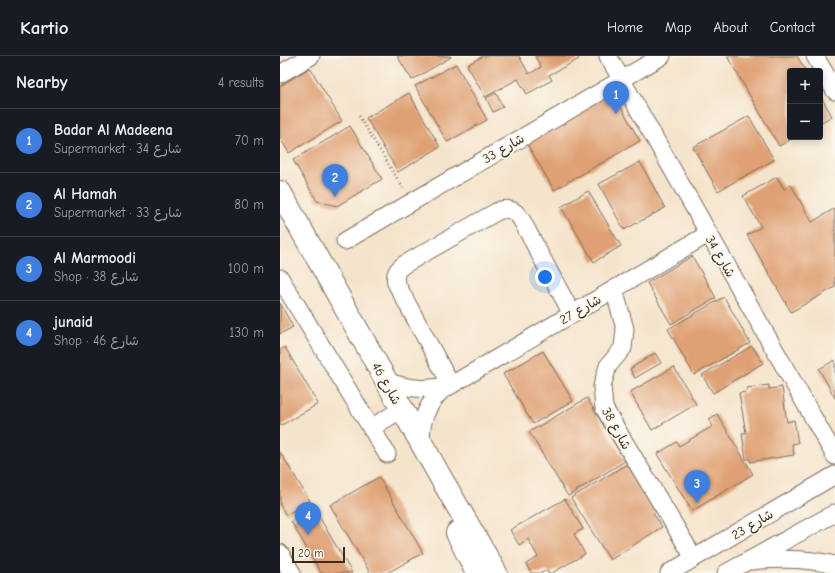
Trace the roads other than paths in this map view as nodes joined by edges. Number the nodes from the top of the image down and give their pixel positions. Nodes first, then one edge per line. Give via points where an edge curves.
1 (311, 56) edge
2 (608, 56) edge
3 (662, 56) edge
4 (815, 56) edge
5 (280, 74) edge
6 (621, 80) junction
7 (835, 91) edge
8 (280, 192) edge
9 (708, 234) junction
10 (345, 241) dead end
11 (280, 278) edge
12 (614, 289) junction
13 (572, 314) junction
14 (386, 381) junction
15 (451, 385) junction
16 (402, 409) junction
17 (371, 428) junction
18 (422, 445) junction
19 (387, 454) dead end
20 (835, 456) edge
21 (835, 475) edge
22 (441, 478) junction
23 (835, 513) edge
24 (280, 553) edge
25 (694, 558) junction
26 (744, 562) junction
27 (835, 565) edge
28 (292, 573) edge
29 (477, 573) edge
30 (496, 573) edge
31 (669, 573) edge
32 (726, 573) edge

1 - 5 street
2 - 6 street, شارع 34
3 - 6 street, شارع 33
4 - 7 street
6 - 9 street, شارع 34
6 - 10 street, شارع 33
8 - 14 main road, شارع 46
9 - 12 street, شارع 27
9 - 20 street, شارع 34
11 - 17 street
12 - 13 street, شارع 27
12 - 25 street, شارع 38 via 625,329 623,348 608,366 602,386 604,408
13 - 15 street, شارع 27
13 - 15 street via 521,219 515,212 506,208 405,264 396,273 396,283
14 - 15 street, شارع 27 via 398,386 421,389
14 - 16 main road, شارع 46
15 - 18 street, شارع 27 via 441,391 428,406 422,425
16 - 17 street
16 - 18 main road, شارع 46
17 - 19 street
18 - 22 main road, شارع 46
21 - 25 street, شارع 23
22 - 29 main road via 448,514
22 - 30 main road, شارع 46
23 - 26 street
24 - 28 street
25 - 31 street, شارع 23
26 - 27 street via 775,559
26 - 32 street

